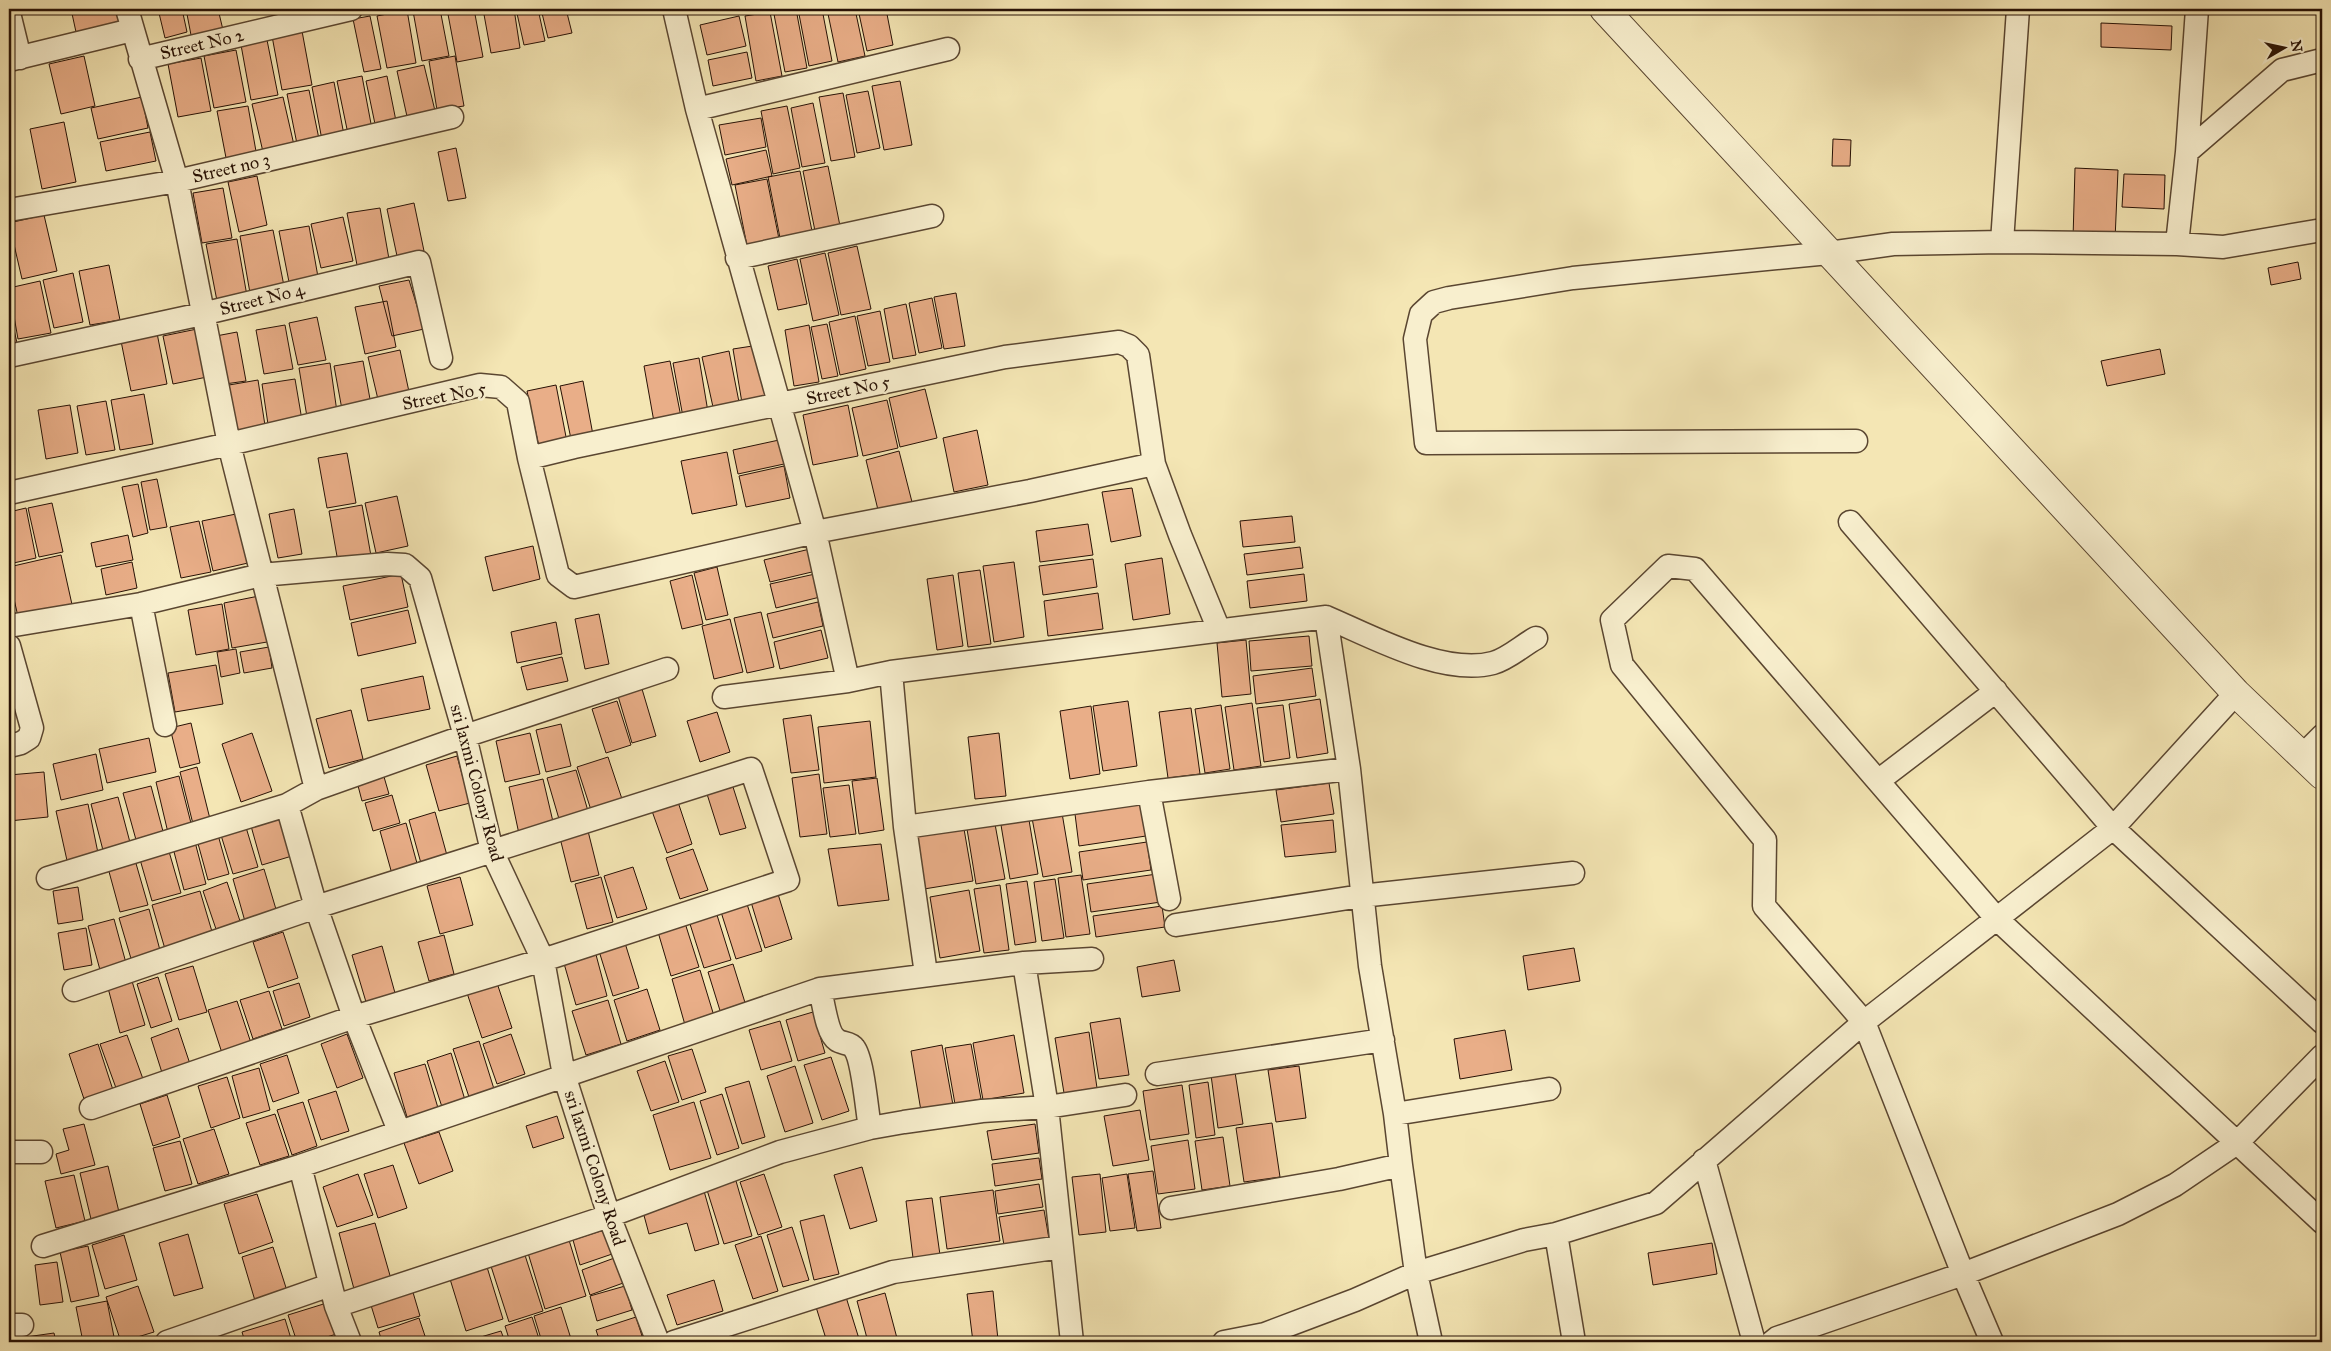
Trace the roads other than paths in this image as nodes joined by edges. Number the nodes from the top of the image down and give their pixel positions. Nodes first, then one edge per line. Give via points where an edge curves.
1 (127, 9) edge
2 (351, 9) edge
3 (674, 9) edge
4 (1604, 9) edge
5 (2018, 9) edge
6 (2197, 9) edge
7 (9, 13) edge
8 (132, 30) junction
9 (948, 49) dead end
10 (140, 58) junction
11 (14, 59) edge
12 (2322, 60) edge
13 (697, 109) junction
14 (452, 117) dead end
15 (2187, 152) junction
16 (177, 180) junction
17 (9, 210) edge
18 (932, 216) dead end
19 (2322, 230) edge
20 (2002, 242) junction
21 (2177, 244) junction
22 (1829, 253) junction
23 (737, 258) junction
24 (202, 314) junction
25 (9, 356) edge
26 (441, 358) dead end
27 (780, 404) junction
28 (1856, 441) dead end
29 (229, 444) junction
30 (529, 458) junction
31 (1154, 464) junction
32 (9, 493) edge
33 (1850, 522) dead end
34 (815, 532) junction
35 (261, 575) junction
36 (141, 604) junction
37 (1326, 617) junction
38 (9, 626) edge
39 (1219, 630) junction
40 (1536, 638) dead end
41 (9, 646) edge
42 (666, 669) dead end
43 (891, 672) junction
44 (848, 681) junction
45 (1996, 691) junction
46 (2236, 693) junction
47 (724, 698) dead end
48 (165, 725) dead end
49 (464, 736) junction
50 (2322, 736) edge
51 (9, 746) edge
52 (2301, 757) junction
53 (1349, 769) junction
54 (2322, 775) edge
55 (1878, 781) junction
56 (316, 789) junction
57 (1149, 792) junction
58 (287, 805) junction
59 (905, 828) junction
60 (2113, 828) junction
61 (492, 851) junction
62 (1573, 873) dead end
63 (48, 878) dead end
64 (1361, 896) junction
65 (1170, 899) dead end
66 (316, 907) junction
67 (1997, 919) junction
68 (1176, 925) dead end
69 (1092, 958) dead end
70 (543, 960) junction
71 (1024, 963) junction
72 (926, 974) junction
73 (820, 989) junction
74 (74, 990) dead end
75 (354, 1017) junction
76 (1864, 1022) junction
77 (2322, 1022) edge
78 (1383, 1040) junction
79 (2322, 1056) edge
80 (1157, 1074) dead end
81 (564, 1075) junction
82 (1549, 1089) dead end
83 (1125, 1094) dead end
84 (1046, 1107) junction
85 (91, 1108) dead end
86 (1395, 1114) junction
87 (870, 1128) junction
88 (399, 1131) junction
89 (2237, 1143) junction
90 (9, 1152) edge
91 (41, 1152) dead end
92 (1704, 1160) junction
93 (1401, 1165) junction
94 (300, 1166) junction
95 (1171, 1208) dead end
96 (609, 1216) junction
97 (2322, 1222) edge
98 (1556, 1234) junction
99 (43, 1246) dead end
100 (1061, 1247) junction
101 (1416, 1273) junction
102 (1963, 1274) junction
103 (333, 1296) junction
104 (168, 1342) edge
105 (350, 1342) edge
106 (658, 1342) edge
107 (674, 1342) edge
108 (1072, 1342) edge
109 (1224, 1342) edge
110 (1431, 1342) edge
111 (1574, 1342) edge
112 (1754, 1342) edge
113 (1772, 1342) edge
114 (1992, 1342) edge

1 - 8 street
2 - 10 street, Street No 2
3 - 13 street
4 - 22 street
5 - 20 street
6 - 15 street
7 - 11 street
8 - 10 street
8 - 11 street
9 - 13 street
10 - 16 street
12 - 15 street via 2282,70
13 - 23 street
14 - 16 street, Street no 3
15 - 21 street
16 - 17 street, Street no 3
16 - 24 street
18 - 23 street
19 - 21 street via 2223,247
20 - 21 street
20 - 22 street via 1893,244
22 - 28 street via 1573,278 1434,302 1421,314 1415,339 1426,443
22 - 46 street
23 - 27 street
24 - 25 street, Street No 4
24 - 26 street, Street No 4 via 419,262
24 - 29 street
27 - 30 street, Street No 5
27 - 31 street, Street No 5 via 1005,357 1118,342 1129,346 1138,355 1141,365
27 - 34 street
29 - 30 street, Street No 5 via 480,385 501,387 518,402
29 - 32 street, Street No 5
29 - 35 street
30 - 34 street via 558,575 574,587
31 - 34 street
31 - 39 street, Street No 5
33 - 45 street
34 - 44 street
35 - 36 street, sri laxmi Colony Road
35 - 49 street, sri laxmi Colony Road via 404,565 420,578
35 - 56 street
36 - 38 street, sri laxmi Colony Road
36 - 48 street
37 - 39 street
37 - 40 street via 1423,659 1477,666 1496,662
37 - 53 street
39 - 43 street
41 - 51 street via 32,728 29,738
42 - 49 street
43 - 44 street
43 - 59 street
44 - 47 street
45 - 55 street
45 - 60 street
46 - 52 street
46 - 60 street
49 - 56 street
49 - 61 street, sri laxmi Colony Road
50 - 52 street
52 - 54 street
53 - 57 street
53 - 64 street
55 - 67 street
55 - 76 street via 1695,569 1668,566 1612,620 1622,665 1765,840 1764,906
56 - 58 street
57 - 59 street
57 - 65 street
58 - 63 street
58 - 66 street
59 - 72 street
60 - 67 street
60 - 77 street
61 - 66 street
61 - 70 street, sri laxmi Colony Road
61 - 70 street via 751,769 788,880
62 - 64 street
64 - 68 street
64 - 78 street
66 - 74 street
66 - 75 street
67 - 76 street
67 - 89 street
69 - 71 street
70 - 75 street
70 - 81 street, sri laxmi Colony Road
71 - 72 street
71 - 84 street
72 - 73 street
73 - 81 street
73 - 87 street via 831,1035 854,1048
75 - 85 street
75 - 88 street
76 - 92 street
76 - 102 street
78 - 80 street
78 - 86 street
79 - 89 street
81 - 88 street
81 - 96 street, sri laxmi Colony Road
82 - 86 street
83 - 84 street
84 - 87 street via 982,1112
84 - 100 street
86 - 93 street
87 - 96 street via 780,1152
88 - 94 street
89 - 97 street
89 - 102 street via 2175,1185 2118,1214
90 - 91 street
92 - 98 street via 1656,1203
92 - 112 street
93 - 95 street
93 - 101 street
94 - 99 street
94 - 103 street
96 - 103 street
96 - 106 street, sri laxmi Colony Road
98 - 101 street via 1524,1240
98 - 111 street
100 - 107 street via 893,1272
100 - 108 street
101 - 109 street via 1265,1334
101 - 110 street
102 - 113 street
102 - 114 street
103 - 104 street
103 - 105 street

